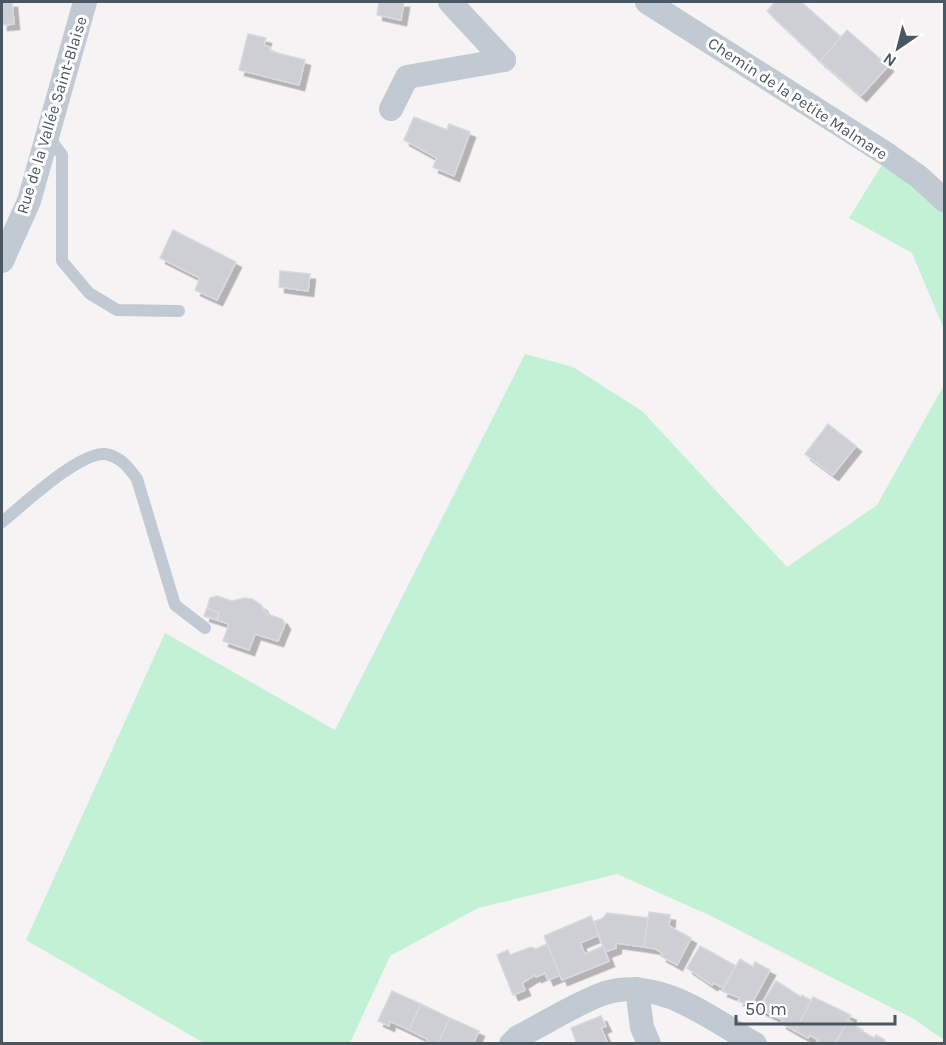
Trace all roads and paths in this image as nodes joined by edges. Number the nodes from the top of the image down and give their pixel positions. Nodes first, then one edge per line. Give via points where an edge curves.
1 (85, 2) edge
2 (450, 2) edge
3 (647, 2) edge
4 (391, 110) dead end
5 (47, 135) junction
6 (945, 200) edge
7 (2, 261) edge
8 (179, 310) dead end
9 (2, 522) edge
10 (205, 628) dead end
11 (637, 989) junction
12 (511, 1044) edge
13 (649, 1044) edge
14 (755, 1044) edge

1 - 5 street, Rue de la Vallée Saint-Blaise
2 - 4 street via 504,60 407,77
3 - 6 street, Chemin de la Petite Malmare via 888,154
5 - 7 street, Rue de la Vallée Saint-Blaise via 29,201
5 - 8 lane via 62,155 62,261 89,293 117,309
9 - 10 lane via 85,458 105,454 124,462 137,479 175,605
11 - 12 street via 606,993
11 - 13 street via 642,1027
11 - 14 street via 673,998

